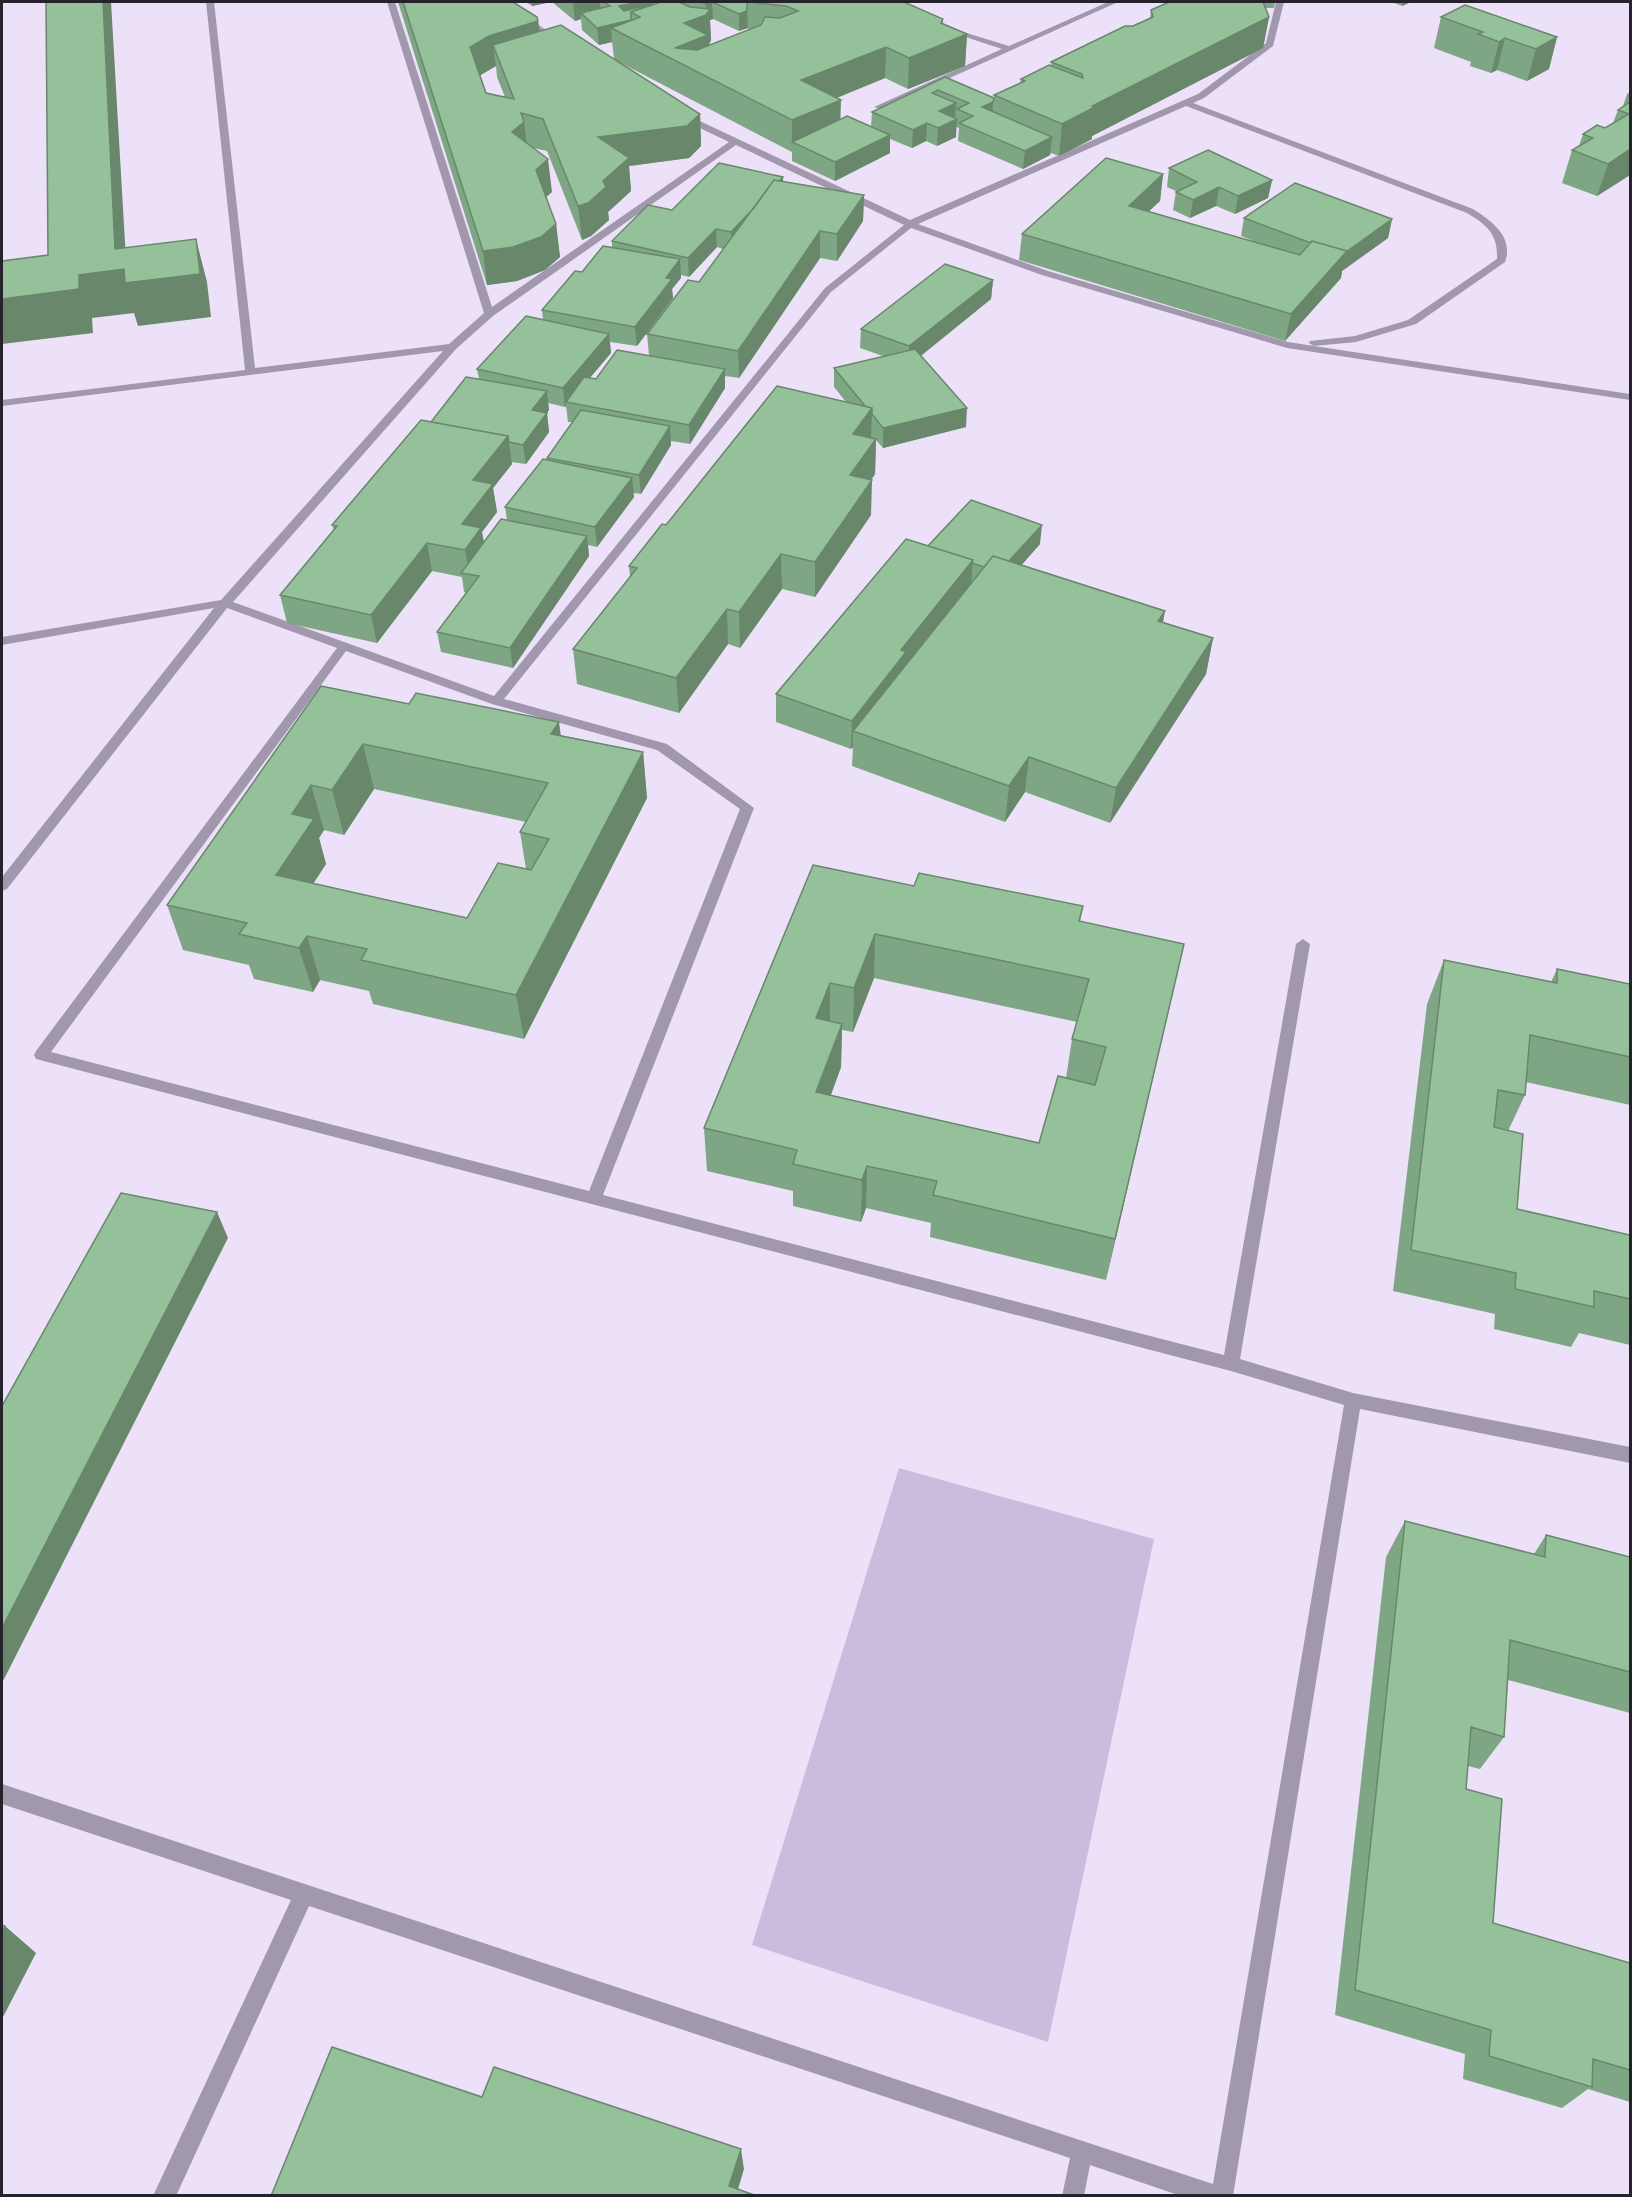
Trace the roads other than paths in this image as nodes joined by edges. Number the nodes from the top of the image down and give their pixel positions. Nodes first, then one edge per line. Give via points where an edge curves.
1 (210, 2) edge
2 (391, 2) edge
3 (501, 2) edge
4 (1114, 2) edge
5 (1280, 2) edge
6 (943, 27) edge
7 (566, 46) edge
8 (1008, 48) junction
9 (1186, 103) junction
10 (878, 107) edge
11 (672, 111) edge
12 (734, 142) junction
13 (910, 224) junction
14 (489, 314) junction
15 (1287, 345) junction
16 (452, 347) junction
17 (250, 372) junction
18 (1630, 397) edge
19 (2, 404) edge
20 (225, 603) junction
21 (2, 640) edge
22 (344, 646) junction
23 (496, 701) junction
24 (2, 886) edge
25 (1304, 944) dead end
26 (594, 1199) junction
27 (1231, 1364) junction
28 (1353, 1400) junction
29 (1630, 1455) edge
30 (2, 1794) edge
31 (304, 1894) junction
32 (1082, 2151) junction
33 (164, 2196) edge
34 (1073, 2196) edge
35 (1216, 2196) edge
36 (1222, 2196) edge

1 - 17 street
2 - 14 street
3 - 7 street
4 - 8 street
5 - 9 street via 1270,45
6 - 8 street
8 - 10 street
9 - 13 street
9 - 15 street via 1470,211 1492,224 1503,242 1502,260 1412,322 1356,339
11 - 12 street
12 - 13 street
12 - 14 street
13 - 15 street via 1045,273
13 - 23 street via 828,290
14 - 16 street
15 - 18 street
16 - 17 street
16 - 20 street
17 - 19 street
20 - 21 street
20 - 22 street
20 - 24 street
22 - 23 street
22 - 26 street via 41,1055
23 - 26 street via 662,747 747,808
25 - 27 street
26 - 27 street
27 - 28 street
28 - 29 street
28 - 36 street
30 - 31 street
31 - 32 street
31 - 33 street
32 - 34 street
32 - 35 street

